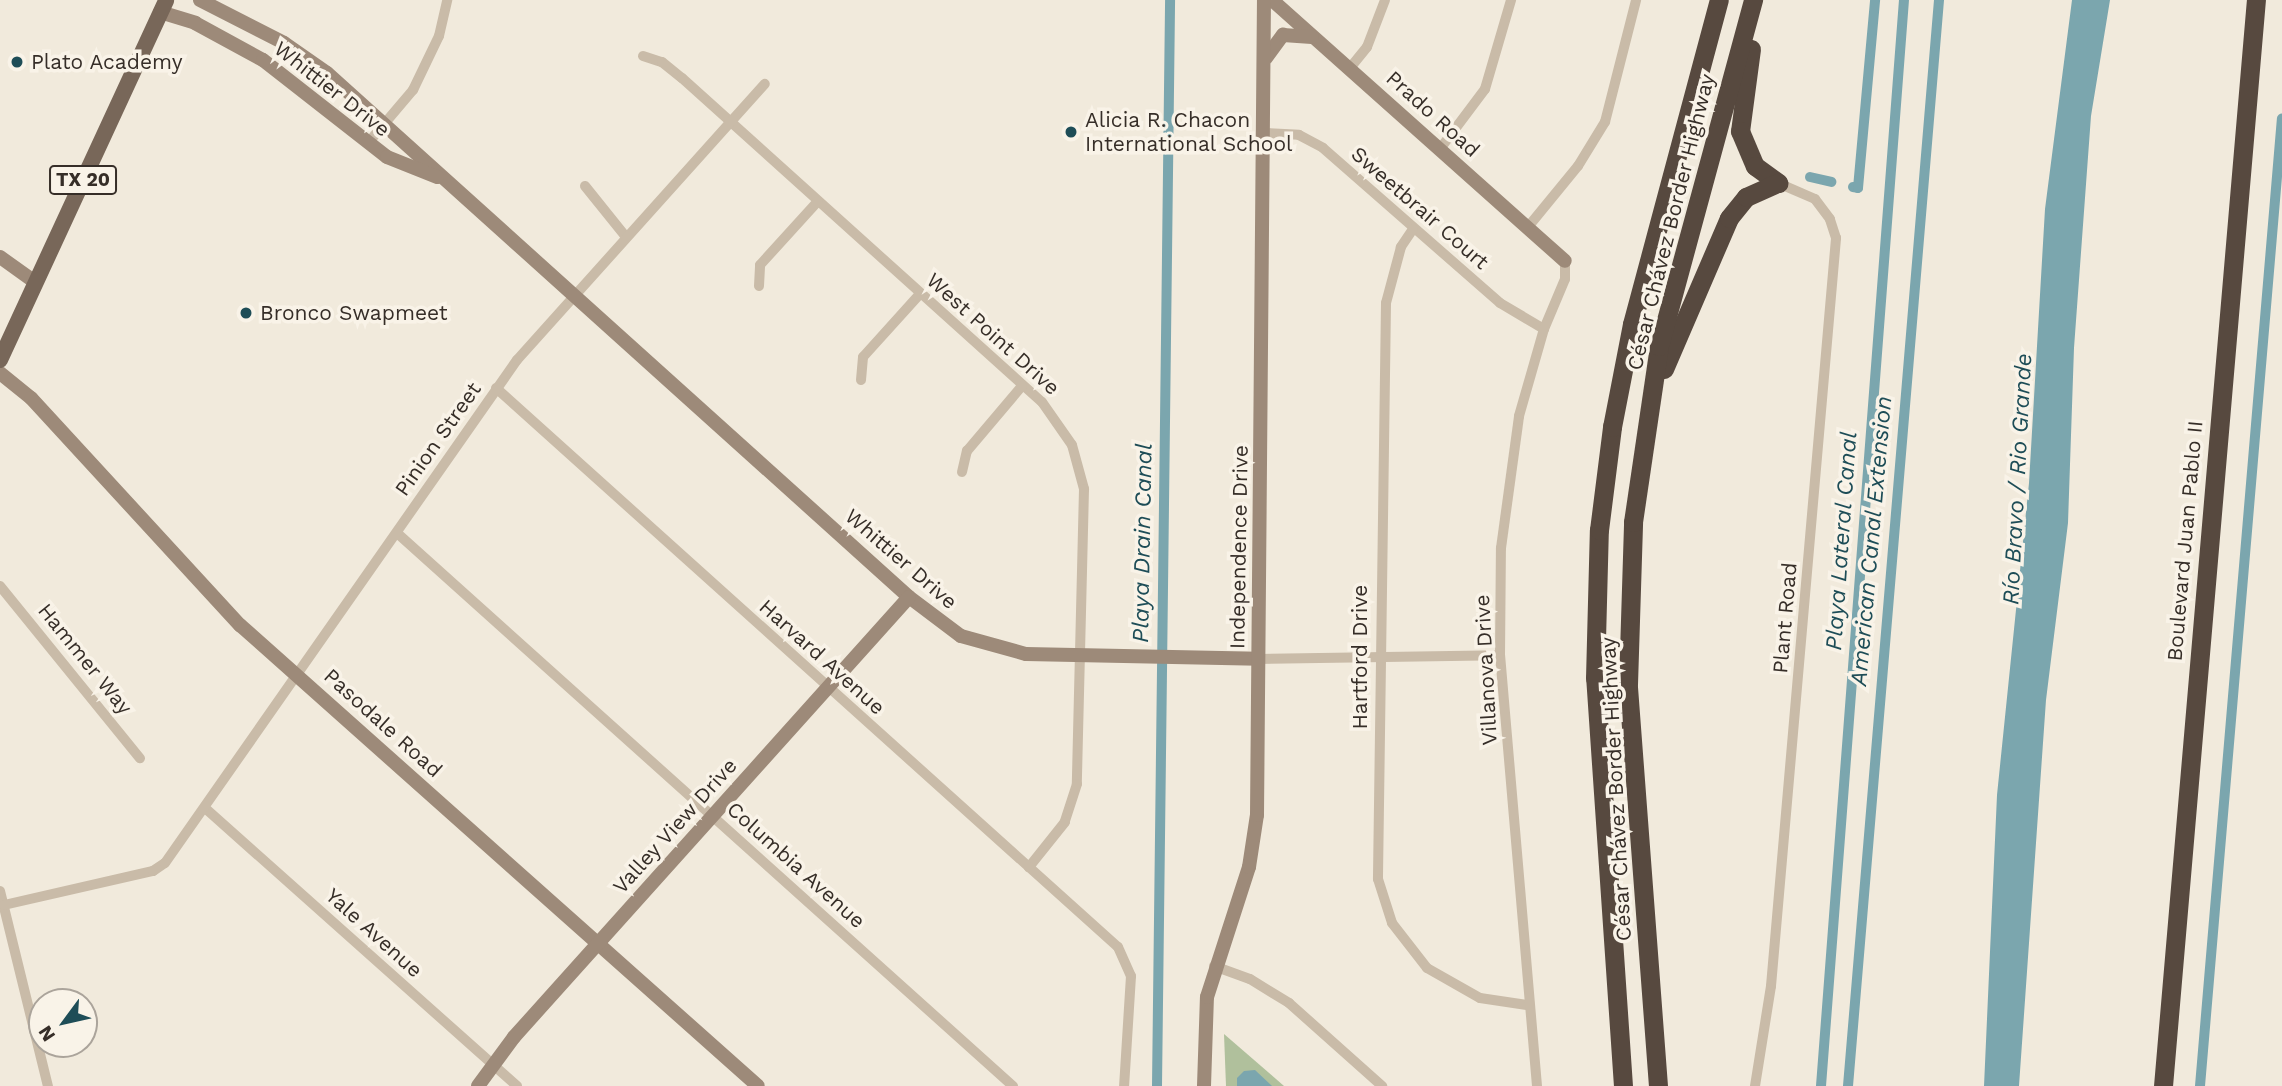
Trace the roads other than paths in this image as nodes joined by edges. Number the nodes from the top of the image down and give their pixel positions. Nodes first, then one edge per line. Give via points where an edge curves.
1 (200, 0) edge
2 (447, 0) edge
3 (1264, 0) edge
4 (1272, 0) edge
5 (1385, 0) edge
6 (1511, 0) edge
7 (1636, 0) edge
8 (1718, 0) edge
9 (1753, 0) edge
10 (1763, 0) edge
11 (2256, 0) edge
12 (163, 6) edge
13 (1315, 38) junction
14 (643, 56) dead end
15 (1265, 60) junction
16 (1350, 68) junction
17 (765, 84) dead end
18 (729, 123) junction
19 (385, 125) junction
20 (1265, 133) junction
21 (369, 143) junction
22 (1440, 149) junction
23 (442, 178) junction
24 (1778, 183) junction
25 (584, 186) dead end
26 (818, 201) junction
27 (1528, 227) junction
28 (1413, 229) junction
29 (626, 237) junction
30 (0, 257) edge
31 (1565, 261) joint
32 (35, 282) junction
33 (759, 286) dead end
34 (920, 294) junction
35 (574, 297) junction
36 (1544, 329) junction
37 (0, 360) edge
38 (0, 373) edge
39 (861, 380) dead end
40 (1022, 386) junction
41 (496, 388) junction
42 (1644, 436) junction
43 (962, 472) dead end
44 (397, 533) junction
45 (0, 586) edge
46 (909, 597) junction
47 (1500, 655) junction
48 (1079, 656) junction
49 (1378, 657) junction
50 (1258, 659) junction
51 (297, 674) junction
52 (827, 687) junction
53 (140, 758) dead end
54 (205, 808) junction
55 (712, 816) junction
56 (1029, 867) junction
57 (0, 891) edge
58 (4, 905) junction
59 (598, 944) junction
60 (1214, 966) junction
61 (1527, 1005) junction
62 (492, 1064) junction
63 (48, 1086) edge
64 (478, 1086) edge
65 (517, 1086) edge
66 (758, 1086) edge
67 (1013, 1086) edge
68 (1124, 1086) edge
69 (1204, 1086) edge
70 (1382, 1086) edge
71 (1537, 1086) edge
72 (1623, 1086) edge
73 (1658, 1086) edge
74 (1755, 1086) edge
75 (2163, 1086) edge

1 - 19 street, Whittier Drive via 317,65
2 - 19 street via 445,18 426,63 398,114
3 - 15 street, Independence Drive
4 - 13 street, Prado Road
5 - 16 street via 1367,47
6 - 22 street via 1485,89
7 - 27 street via 1605,122 1578,166
8 - 72 highway, César Chávez Border Highway via 1632,324 1599,530 1595,678
9 - 42 highway, César Chávez Border Highway via 1659,346
10 - 24 highway via 1748,61 1740,131 1755,166
11 - 75 highway, Boulevard Juan Pablo II
12 - 21 street, Whittier Drive via 263,60
12 - 32 main road, TX 20
13 - 15 street via 1283,35
13 - 16 street, Prado Road
14 - 18 street, West Point Drive via 662,62
15 - 20 street, Independence Drive
16 - 22 street, Prado Road
17 - 18 street, Pinion Street
18 - 26 street, West Point Drive
18 - 29 street, Pinion Street
19 - 21 street
19 - 23 street, Whittier Drive
20 - 28 street, Sweetbrair Court via 1300,135 1323,148
20 - 50 street, Independence Drive
21 - 23 street, Whittier Drive via 404,166
22 - 27 street, Prado Road
23 - 35 street, Whittier Drive
24 - 42 highway via 1746,197 1729,218 1658,385
24 - 74 street, Plant Road via 1815,199 1830,219 1836,238 1772,972
25 - 29 street
26 - 33 street via 760,265
26 - 34 street, West Point Drive
27 - 31 street, Prado Road
28 - 36 street, Sweetbrair Court via 1500,303
28 - 49 street, Hartford Drive via 1401,247 1385,303
29 - 35 street, Pinion Street
30 - 32 street
31 - 36 street, Villanova Drive via 1565,279
32 - 37 main road, TX 20
34 - 39 street via 863,357
34 - 40 street, West Point Drive
35 - 41 street, Pinion Street
35 - 46 street, Whittier Drive
36 - 47 street, Villanova Drive via 1518,416 1508,483 1501,548
38 - 51 street, Pasodale Road via 23,390 240,625
40 - 43 street via 967,451
40 - 48 street, West Point Drive via 1057,420 1080,466 1084,489
41 - 44 street, Pinion Street
41 - 52 street, Harvard Avenue
42 - 73 highway, César Chávez Border Highway via 1631,553 1628,684
44 - 51 street, Pinion Street
44 - 55 street, Columbia Avenue
45 - 53 street, Hammer Way
46 - 48 street, Whittier Drive via 961,636 1000,650
46 - 52 street, Valley View Drive
47 - 49 street, Whittier Drive
47 - 61 street, Villanova Drive
48 - 50 street, Whittier Drive
48 - 56 street, West Point Drive via 1077,784 1065,822
49 - 50 street, Whittier Drive
49 - 61 street, Hartford Drive via 1378,879 1392,923 1414,955 1442,981 1480,998
50 - 60 street, Independence Drive via 1255,842
51 - 54 street, Pinion Street
51 - 59 street, Pasodale Road
52 - 55 street, Valley View Drive
52 - 56 street, Harvard Avenue
54 - 58 street, Pinion Street via 165,863 153,871
54 - 62 street, Yale Avenue
55 - 59 street, Valley View Drive
55 - 67 street, Columbia Avenue
56 - 68 street, Harvard Avenue via 1122,953 1131,976
57 - 58 street
58 - 63 street
59 - 62 street, Valley View Drive
59 - 66 street, Pasodale Road
60 - 69 street, Independence Drive via 1204,1020
60 - 70 street via 1250,979 1289,1003
61 - 71 street, Villanova Drive
62 - 64 street, Valley View Drive
62 - 65 street, Yale Avenue

